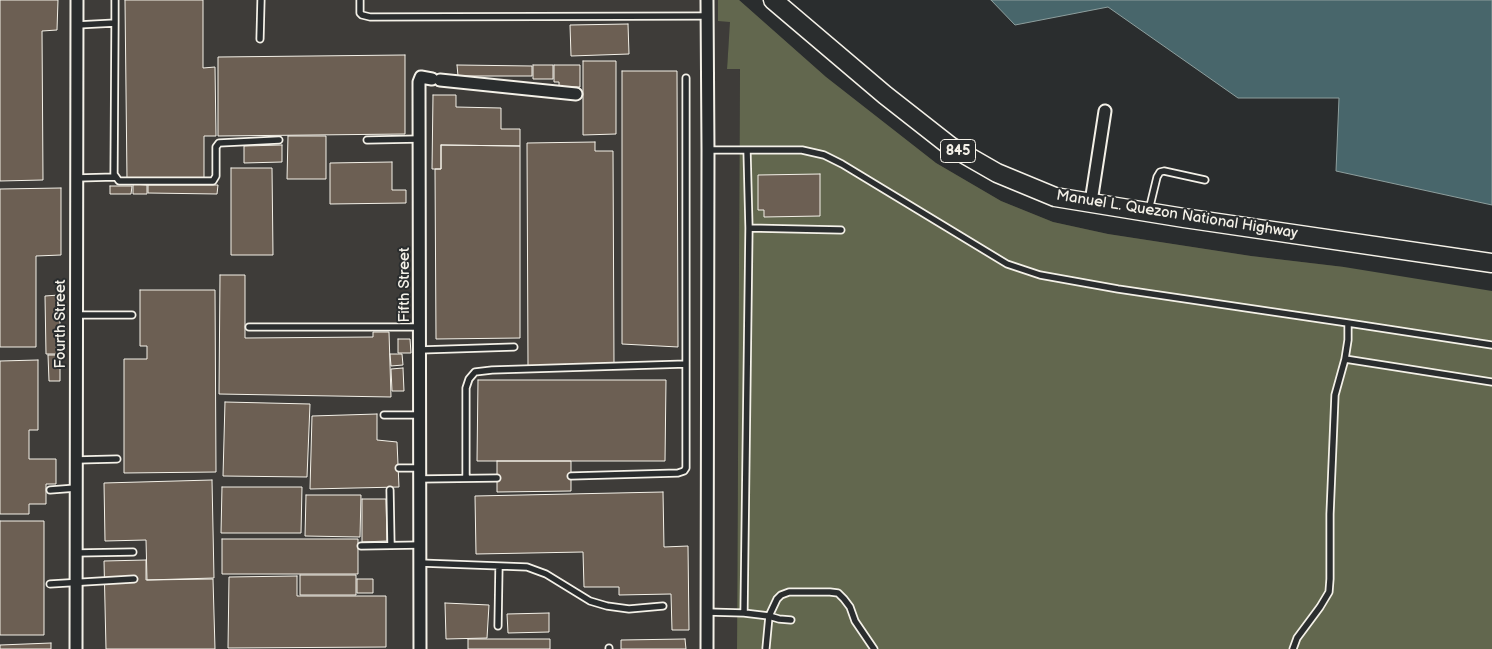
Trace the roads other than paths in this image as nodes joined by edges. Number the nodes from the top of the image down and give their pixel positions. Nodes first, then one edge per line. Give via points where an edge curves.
1 (77, 0) edge
2 (115, 0) edge
3 (261, 0) edge
4 (360, 0) edge
5 (707, 0) edge
6 (773, 0) edge
7 (706, 16) junction
8 (115, 23) junction
9 (77, 25) junction
10 (260, 39) dead end
11 (686, 78) dead end
12 (576, 94) dead end
13 (1105, 111) dead end
14 (419, 139) junction
15 (279, 140) dead end
16 (367, 140) dead end
17 (708, 150) junction
18 (746, 150) junction
19 (115, 177) junction
20 (77, 178) junction
21 (1205, 180) dead end
22 (1091, 202) junction
23 (1148, 212) junction
24 (749, 228) junction
25 (841, 230) dead end
26 (1492, 264) edge
27 (76, 315) junction
28 (132, 315) dead end
29 (1348, 323) junction
30 (420, 326) junction
31 (249, 327) dead end
32 (1492, 345) edge
33 (514, 347) dead end
34 (420, 350) junction
35 (1345, 359) junction
36 (686, 364) junction
37 (1492, 382) edge
38 (384, 415) dead end
39 (420, 415) junction
40 (117, 459) dead end
41 (76, 460) junction
42 (398, 468) dead end
43 (420, 473) junction
44 (571, 476) dead end
45 (466, 478) junction
46 (497, 478) dead end
47 (76, 488) junction
48 (50, 490) dead end
49 (390, 490) dead end
50 (391, 545) junction
51 (420, 545) junction
52 (361, 546) dead end
53 (133, 552) dead end
54 (76, 553) junction
55 (420, 563) junction
56 (499, 566) junction
57 (134, 579) dead end
58 (76, 583) junction
59 (50, 584) dead end
60 (663, 606) dead end
61 (707, 612) junction
62 (744, 613) junction
63 (769, 616) junction
64 (791, 620) dead end
65 (498, 626) dead end
66 (766, 648) dead end
67 (76, 649) edge
68 (420, 649) edge
69 (707, 649) edge
70 (874, 649) edge
71 (1293, 649) edge

1 - 9 street, Fourth Street
2 - 8 lane
3 - 10 lane
4 - 7 lane via 360,13 370,17
5 - 7 street
6 - 22 main road, Manuel L. Quezon National Highway / 845 via 950,146 997,173 1055,197
7 - 17 street
8 - 9 lane
8 - 19 lane
9 - 20 street, Fourth Street
11 - 36 lane
12 - 14 street, Fifth Street via 421,77
13 - 22 street
14 - 16 lane
14 - 30 street, Fifth Street
15 - 19 lane via 219,143 213,182 119,182
17 - 18 lane
17 - 61 street
18 - 24 lane
18 - 29 lane via 802,150 824,155 1007,264 1040,276
19 - 20 lane
20 - 27 street, Fourth Street
21 - 23 lane via 1160,172
22 - 23 main road, Manuel L. Quezon National Highway / 845
23 - 26 main road, Manuel L. Quezon National Highway / 845
24 - 25 lane
24 - 62 lane
27 - 28 lane
27 - 41 street, Fourth Street
29 - 32 lane
29 - 35 lane
30 - 31 lane
30 - 34 street, Fifth Street
33 - 34 lane
34 - 39 street, Fifth Street
35 - 37 lane
35 - 71 lane via 1335,396 1329,592
36 - 44 lane via 687,464 684,471
36 - 45 lane via 475,372 466,388
38 - 39 lane
39 - 43 street, Fifth Street
40 - 41 lane
41 - 47 street, Fourth Street
42 - 43 lane
43 - 45 lane
43 - 51 street, Fifth Street
45 - 46 lane
47 - 48 lane
47 - 54 street, Fourth Street
49 - 50 lane
50 - 51 lane
50 - 52 lane
51 - 55 street, Fifth Street
53 - 54 lane
54 - 58 street, Fourth Street
55 - 56 lane
55 - 68 street, Fifth Street
56 - 60 lane via 527,567 546,574 590,601 607,606 628,609
56 - 65 lane
57 - 58 lane
58 - 59 lane
58 - 67 street, Fourth Street
61 - 62 lane
61 - 69 street
62 - 63 lane
63 - 64 lane
63 - 66 lane
63 - 70 lane via 777,599 789,592 838,594 844,598

